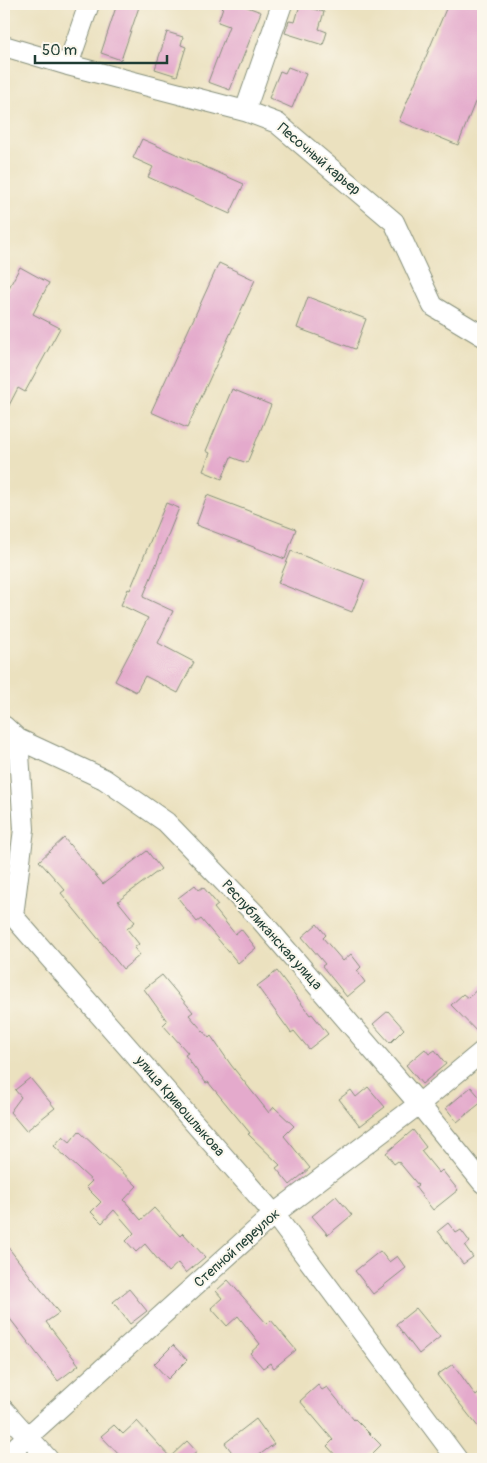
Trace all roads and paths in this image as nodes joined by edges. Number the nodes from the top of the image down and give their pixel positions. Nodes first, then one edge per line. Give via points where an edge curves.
1 (90, 4) edge
2 (282, 4) edge
3 (4, 46) edge
4 (68, 65) junction
5 (245, 111) junction
6 (483, 336) edge
7 (11, 732) edge
8 (483, 1051) edge
9 (418, 1104) junction
10 (483, 1183) edge
11 (274, 1214) junction
12 (4, 1410) edge
13 (27, 1436) junction
14 (4, 1458) edge
15 (48, 1459) edge
16 (457, 1459) edge

1 - 4 street
2 - 5 street
3 - 4 street, Песочный карьер
4 - 5 street, Песочный карьер
5 - 6 street, Песочный карьер via 276,123 394,222 433,306
7 - 9 street, Республиканская улица via 104,779 166,822 259,918
7 - 11 street, улица Кривошлыкова via 24,829 14,916
8 - 9 street, Степной переулок
9 - 10 street, Республиканская улица
9 - 11 street, Степной переулок
11 - 13 street, Степной переулок
11 - 16 street, улица Кривошлыкова
12 - 13 street
13 - 14 street, Степной переулок
13 - 15 street

